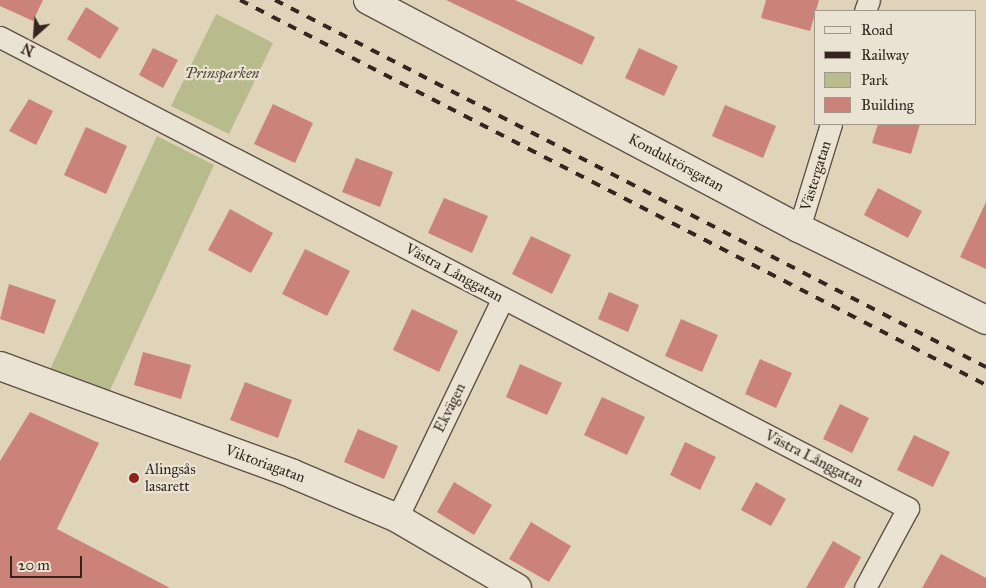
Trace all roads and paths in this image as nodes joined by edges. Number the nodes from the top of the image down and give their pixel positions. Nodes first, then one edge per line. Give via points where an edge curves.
1 (368, 0) edge
2 (0, 37) edge
3 (832, 125) edge
4 (799, 228) junction
5 (503, 298) junction
6 (986, 320) edge
7 (0, 366) edge
8 (397, 518) junction
9 (517, 588) edge
10 (865, 588) edge

1 - 4 street, Konduktörsgatan
2 - 5 street, Västra Långgatan
3 - 4 street, Västergatan
4 - 6 street, Konduktörsgatan
5 - 8 street, Ekvägen
5 - 10 street, Västra Långgatan via 908,508
7 - 8 street, Viktoriagatan via 293,474
8 - 9 street, Viktoriagatan

